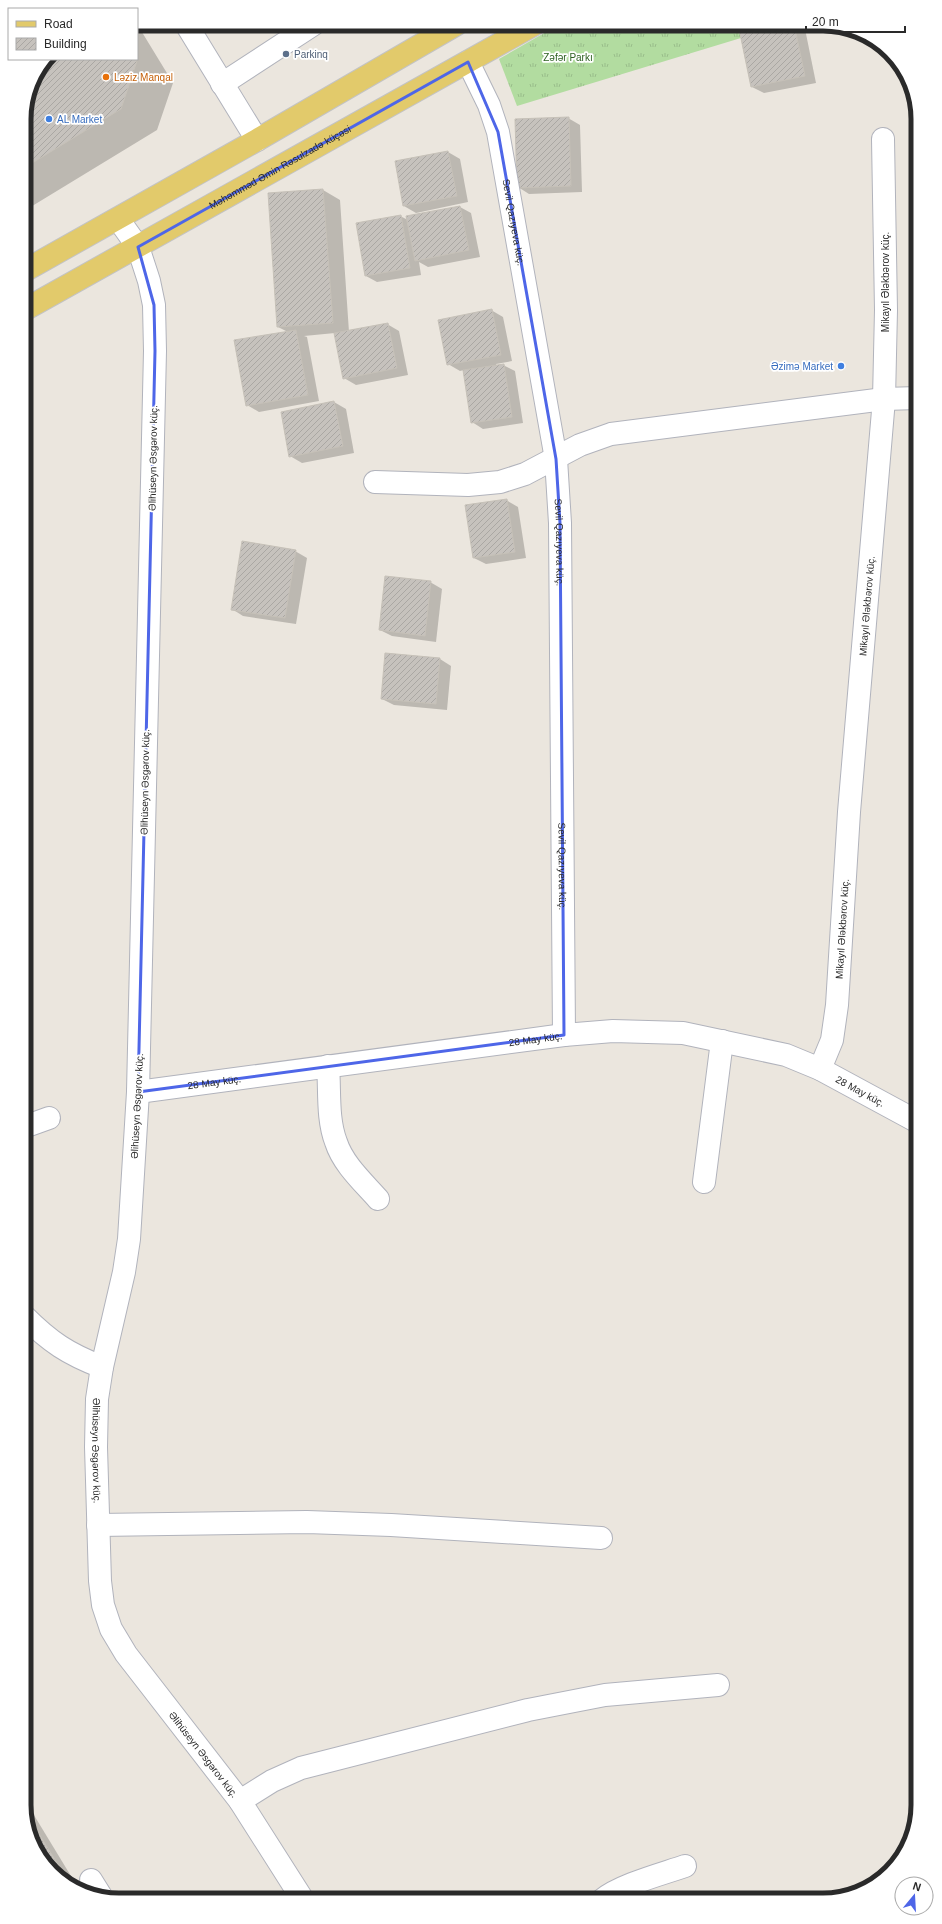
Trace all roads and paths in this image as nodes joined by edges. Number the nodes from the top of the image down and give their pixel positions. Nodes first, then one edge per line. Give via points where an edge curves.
1 (190, 31) edge
2 (303, 31) edge
3 (445, 31) edge
4 (523, 31) edge
5 (468, 62) junction
6 (222, 84) junction
7 (883, 139) dead end
8 (257, 140) junction
9 (118, 219) junction
10 (138, 247) junction
11 (31, 267) edge
12 (31, 306) edge
13 (911, 398) edge
14 (884, 399) junction
15 (556, 459) junction
16 (375, 482) dead end
17 (564, 1035) junction
18 (722, 1041) junction
19 (328, 1066) junction
20 (820, 1069) junction
21 (138, 1092) junction
22 (49, 1118) dead end
23 (911, 1118) edge
24 (31, 1124) edge
25 (704, 1182) dead end
26 (378, 1199) dead end
27 (31, 1323) edge
28 (102, 1367) junction
29 (98, 1525) junction
30 (601, 1538) dead end
31 (718, 1685) dead end
32 (240, 1801) junction
33 (685, 1866) dead end
34 (299, 1893) edge
35 (613, 1893) edge

1 - 6 street
2 - 6 street
3 - 8 main road
4 - 5 main road, Məhəmməd Əmin Rəsulzadə küçəsi
5 - 10 main road, Məhəmməd Əmin Rəsulzadə küçəsi
5 - 15 street, Sevil Qazıyeva küç. via 489,105 498,132
6 - 8 street
7 - 14 street, Mikayıl Ələkbərov küç. via 886,310
8 - 9 main road
9 - 10 street, Əlihüseyn Əsgərov küç.
9 - 11 main road
10 - 12 main road, Məhəmməd Əmin Rəsulzadə küçəsi
10 - 21 street, Əlihüseyn Əsgərov küç. via 154,305 155,351
13 - 14 street
14 - 15 street via 611,434 580,445
14 - 20 street, Mikayıl Ələkbərov küç. via 849,812 836,1005 832,1040
15 - 16 street via 525,474 500,482 468,485
15 - 17 street, Sevil Qazıyeva küç. via 560,523
17 - 18 street, 28 May küç. via 614,1031 683,1033
17 - 19 street, 28 May küç.
18 - 20 street, 28 May küç. via 786,1055
18 - 25 street
19 - 21 street, 28 May küç.
19 - 26 street via 332,1127 336,1142 343,1157
20 - 23 street, 28 May küç.
21 - 28 street, Əlihüseyn Əsgərov küç. via 129,1239
22 - 24 street
27 - 28 street via 69,1354
28 - 29 street, Əlihüseyn Əsgərov küç. via 97,1399
29 - 30 street via 314,1522
29 - 32 street, Əlihüseyn Əsgərov küç. via 100,1581 103,1605 111,1629 126,1654
31 - 32 street via 605,1695 528,1710 301,1768 272,1781
32 - 34 street, Əlihüseyn Əsgərov küç.
33 - 35 street

